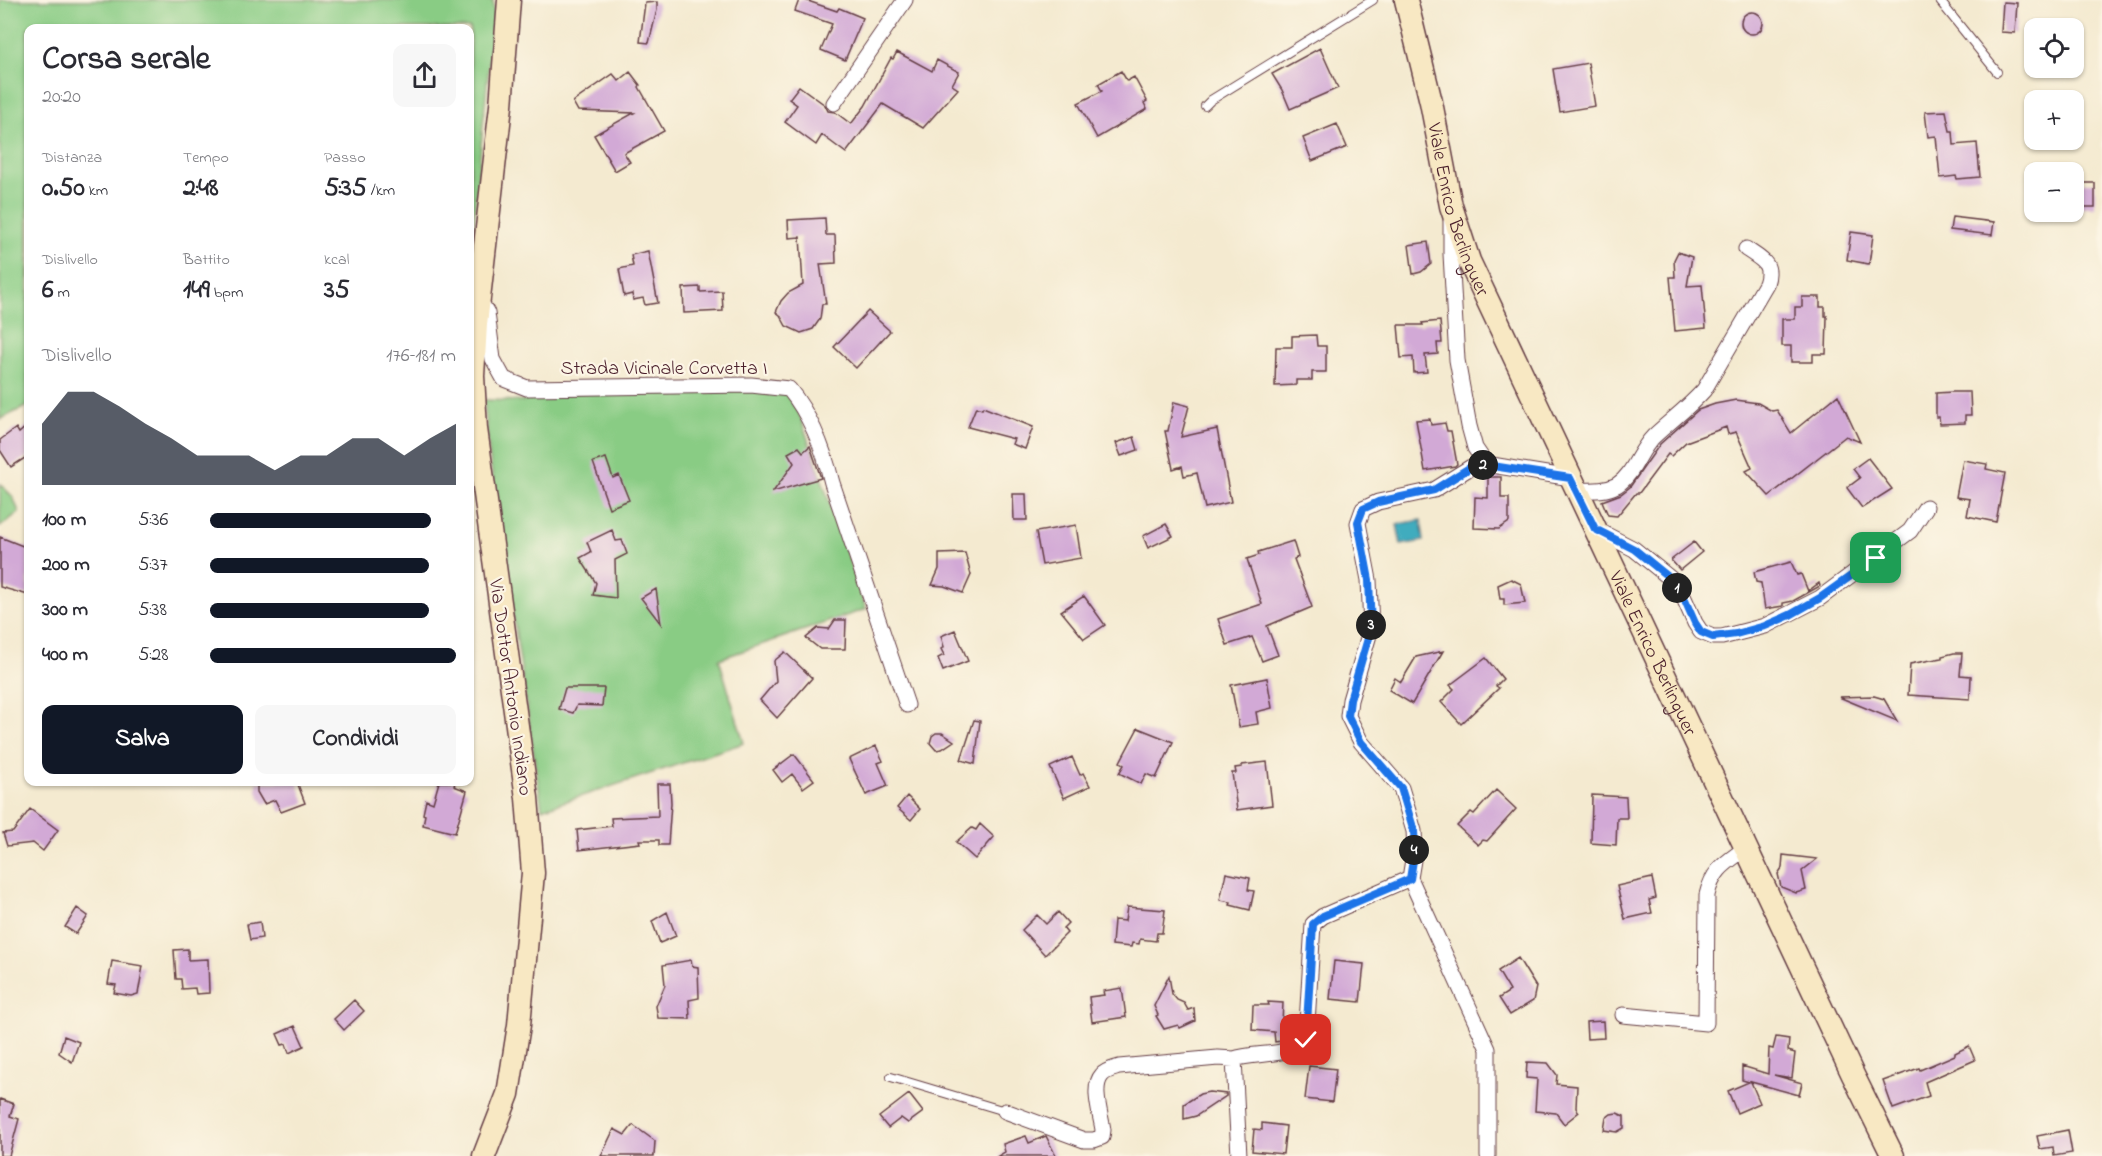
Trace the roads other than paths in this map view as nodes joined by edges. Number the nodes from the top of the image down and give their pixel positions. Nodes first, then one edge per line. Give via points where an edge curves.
1 (509, 0) edge
2 (905, 0) edge
3 (1373, 0) edge
4 (1406, 0) edge
5 (1939, 0) edge
6 (1997, 72) dead end
7 (834, 103) dead end
8 (1205, 106) dead end
9 (1451, 206) junction
10 (1746, 249) dead end
11 (478, 298) junction
12 (474, 360) edge
13 (474, 394) edge
14 (1486, 465) junction
15 (1573, 484) junction
16 (1926, 507) dead end
17 (1595, 529) junction
18 (907, 705) dead end
19 (1746, 849) junction
20 (1410, 879) junction
21 (1623, 1016) dead end
22 (1234, 1059) junction
23 (891, 1077) dead end
24 (1005, 1112) joint
25 (484, 1156) edge
26 (1239, 1156) edge
27 (1488, 1156) edge
28 (1893, 1156) edge

1 - 11 main road, Via Dottor Antonio Indiano via 501,106
2 - 7 street
3 - 8 lane
4 - 9 main road, Viale Enrico Berlinguer
5 - 6 lane
9 - 14 street via 1457,360 1475,448
9 - 15 main road, Viale Enrico Berlinguer via 1469,261
10 - 15 street via 1764,261 1769,275 1704,390 1652,439 1615,486 1604,490
11 - 12 main road, Via Dottor Antonio Indiano
11 - 18 street, Strada Vicinale Corvetta I via 487,313 493,358 504,379 527,388 751,385 789,389 826,456
13 - 25 main road, Via Dottor Antonio Indiano via 527,798 533,873 519,1025 508,1094
14 - 15 street
14 - 20 street via 1471,467 1434,490 1378,502 1363,509 1358,522 1369,580 1371,628 1348,716 1361,742 1401,788 1414,831
15 - 17 main road, Viale Enrico Berlinguer
16 - 17 street via 1910,531 1820,598 1765,626 1722,637 1701,632 1671,579 1634,549
17 - 19 main road, Viale Enrico Berlinguer
19 - 21 street via 1719,868 1707,895 1706,1023
19 - 28 main road, Viale Enrico Berlinguer
20 - 22 street via 1323,916 1313,924 1306,1040 1292,1050
20 - 27 street via 1488,1049
22 - 24 street via 1108,1070 1097,1086 1103,1130 1102,1137 1094,1140 1084,1140
22 - 26 street
23 - 24 lane

